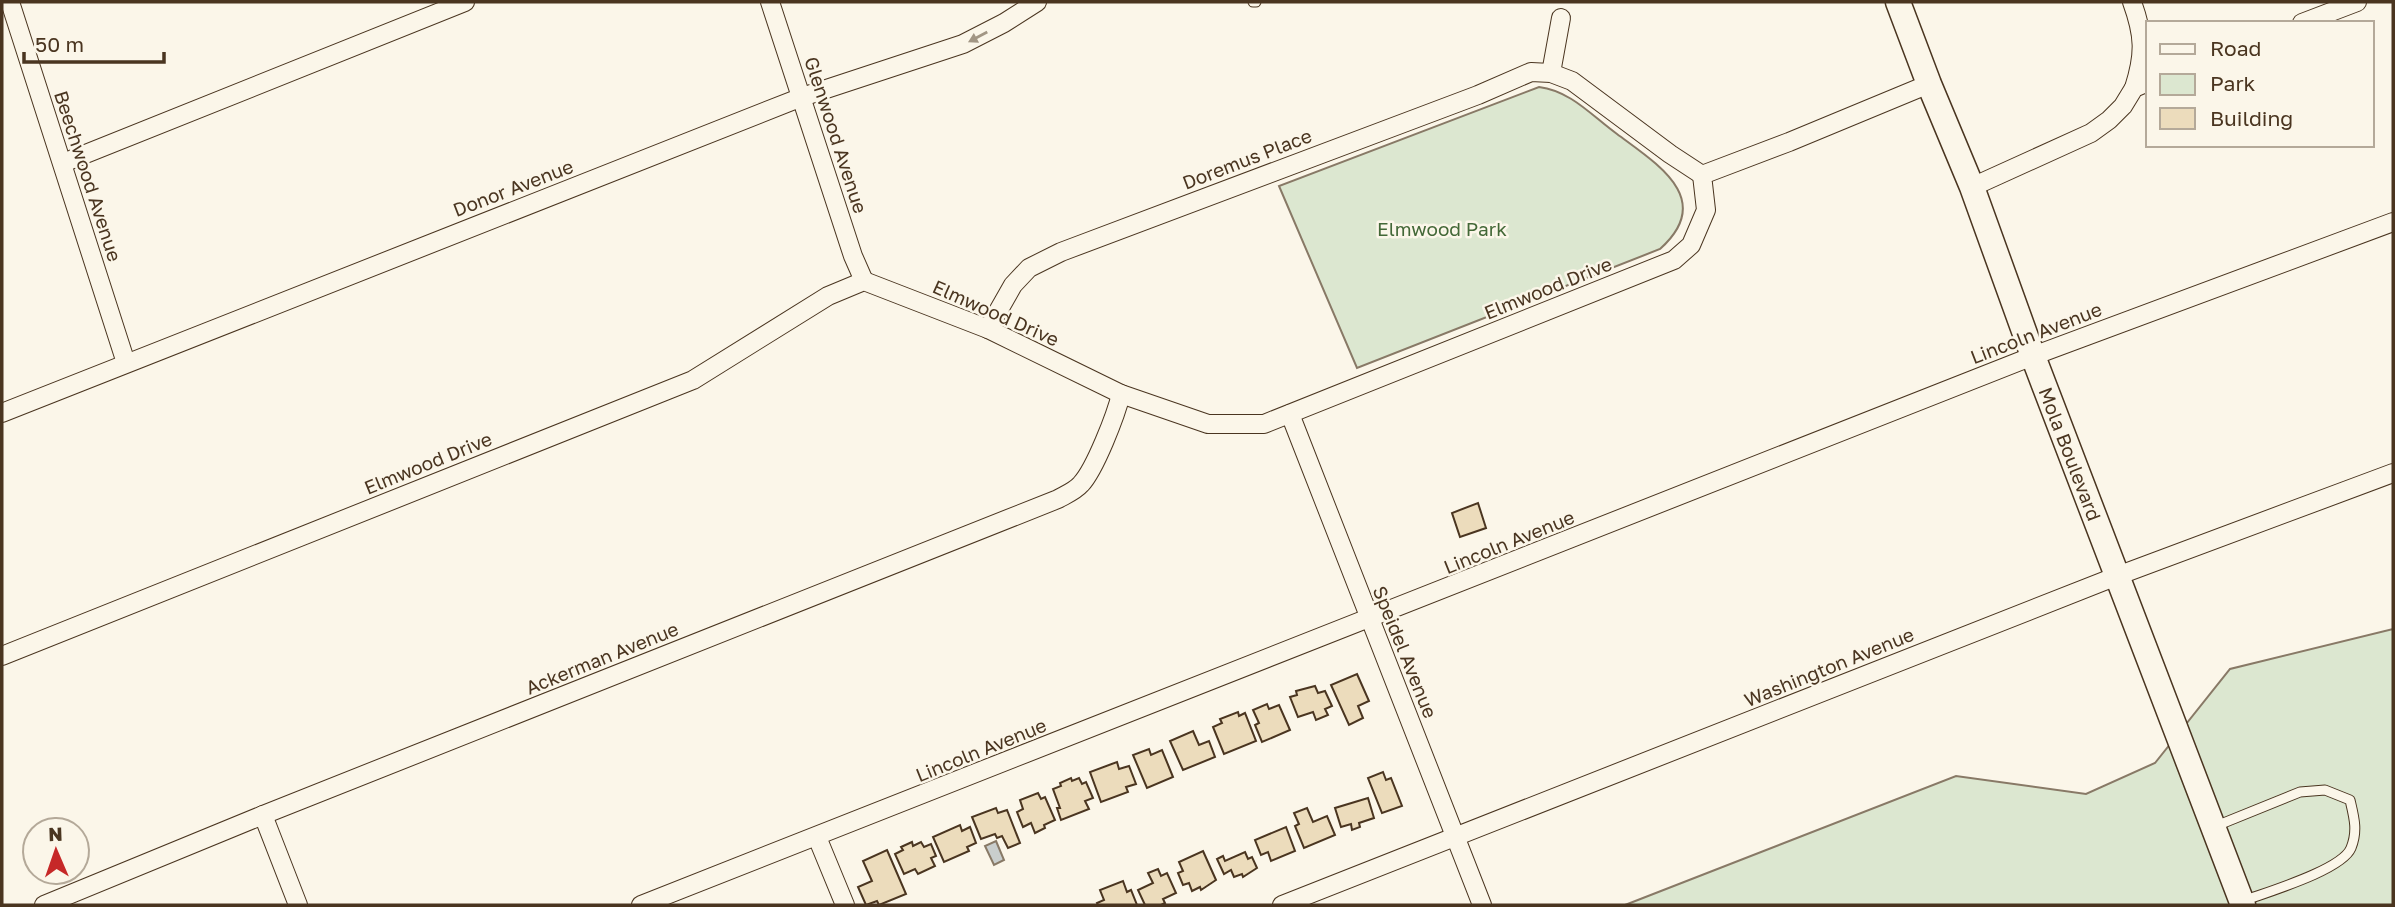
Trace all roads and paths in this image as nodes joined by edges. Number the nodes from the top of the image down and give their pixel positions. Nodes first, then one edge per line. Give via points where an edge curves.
1 (10, 2) edge
2 (465, 2) edge
3 (770, 2) edge
4 (1037, 2) edge
5 (1898, 2) edge
6 (2132, 2) edge
7 (2357, 2) edge
8 (1561, 18) dead end
9 (2307, 21) edge
10 (1552, 73) junction
11 (1929, 84) junction
12 (2141, 85) edge
13 (802, 97) junction
14 (63, 163) junction
15 (1702, 175) junction
16 (1972, 187) junction
17 (2393, 222) edge
18 (864, 281) junction
19 (988, 329) junction
20 (2033, 356) junction
21 (125, 363) junction
22 (1121, 394) junction
23 (2, 413) edge
24 (1290, 414) junction
25 (2393, 473) edge
26 (2117, 576) junction
27 (1369, 620) junction
28 (2, 656) edge
29 (263, 815) junction
30 (2213, 827) junction
31 (817, 837) junction
32 (1456, 837) junction
33 (2242, 904) edge
34 (44, 905) edge
35 (298, 905) edge
36 (641, 905) edge
37 (845, 905) edge
38 (1282, 905) edge
39 (1482, 905) edge

1 - 14 street, Beechwood Avenue
2 - 14 street
3 - 13 street, Glenwood Avenue
4 -> 13 street, Donor Avenue via 963,44
5 - 11 street, Mola Boulevard
6 - 12 street via 2143,44
7 - 9 street
8 - 10 street
10 - 15 street via 1572,81
10 - 19 street, Doremus Place via 1531,72 1061,252 1029,268 1013,285
11 - 15 street
11 - 16 street, Mola Boulevard
12 - 16 street via 2091,133
13 - 18 street, Glenwood Avenue
13 - 21 street, Donor Avenue
14 - 21 street, Beechwood Avenue
15 - 24 street, Elmwood Drive via 1706,210 1691,245 1674,260
16 - 20 street, Mola Boulevard
17 - 20 street, Lincoln Avenue
18 - 19 street, Elmwood Drive
18 - 28 street, Elmwood Drive via 828,296 693,380
19 - 22 street, Elmwood Drive
20 - 26 street, Mola Boulevard
20 - 27 street, Lincoln Avenue
21 - 23 street, Donor Avenue
22 - 24 street, Elmwood Drive via 1208,424 1264,424
22 - 29 street, Ackerman Avenue via 1116,416 1081,485 1058,499
24 - 27 street, Speidel Avenue
25 - 26 street, Washington Avenue
26 - 30 street, Mola Boulevard
26 - 32 street, Washington Avenue
27 - 31 street, Lincoln Avenue
27 - 32 street, Speidel Avenue
29 - 34 street, Ackerman Avenue
29 - 35 street
30 - 33 street, Mola Boulevard
30 - 33 lane via 2300,792 2325,790 2350,800 2356,826 2351,851 2329,869
31 - 36 street, Lincoln Avenue
31 - 37 street
32 - 38 street, Washington Avenue
32 - 39 street, Speidel Avenue

